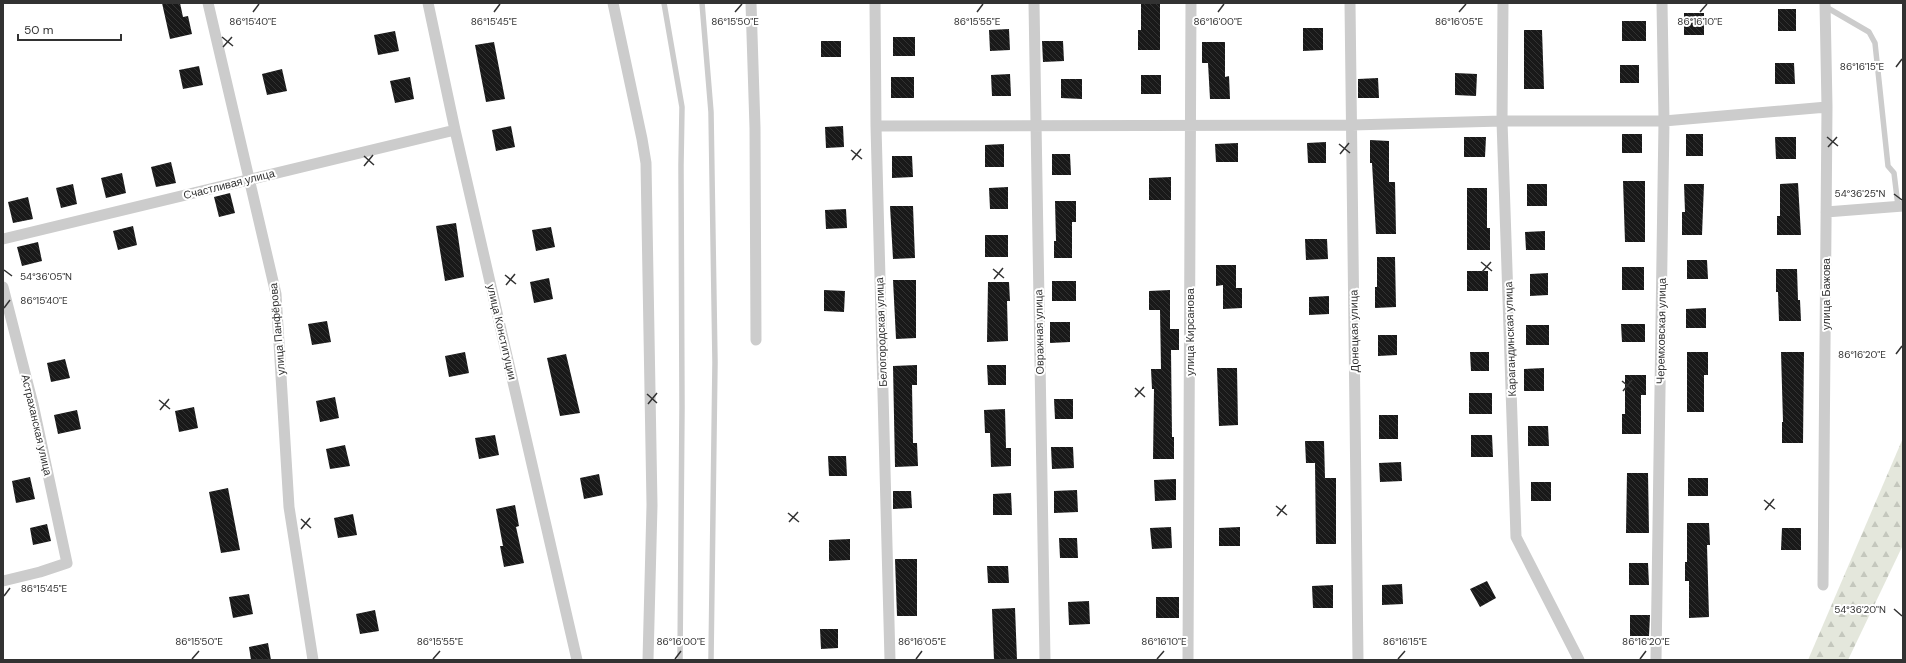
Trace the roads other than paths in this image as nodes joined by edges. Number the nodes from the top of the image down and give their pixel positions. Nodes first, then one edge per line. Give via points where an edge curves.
1 (208, 3) edge
2 (428, 3) edge
3 (613, 3) edge
4 (664, 3) edge
5 (702, 3) edge
6 (750, 3) edge
7 (875, 3) edge
8 (1034, 3) edge
9 (1191, 3) edge
10 (1350, 3) edge
11 (1503, 3) edge
12 (1662, 3) edge
13 (1825, 5) edge
14 (1827, 107) junction
15 (1502, 121) junction
16 (1664, 121) junction
17 (1035, 125) junction
18 (1352, 125) junction
19 (876, 126) junction
20 (1192, 126) junction
21 (455, 130) junction
22 (250, 179) junction
23 (1901, 206) edge
24 (1826, 212) junction
25 (3, 239) edge
26 (3, 287) edge
27 (756, 340) dead end
28 (3, 581) edge
29 (1823, 585) dead end
30 (313, 660) edge
31 (577, 660) edge
32 (648, 660) edge
33 (680, 660) edge
34 (711, 660) edge
35 (890, 660) edge
36 (1045, 660) edge
37 (1188, 660) edge
38 (1358, 660) edge
39 (1580, 660) edge
40 (1656, 660) edge

1 - 22 street, улица Панфёрова
2 - 21 street, улица Конституции
3 - 32 street via 646,163 652,505
4 - 33 lane via 682,107
5 - 34 lane via 711,112 714,362
6 - 27 street
7 - 19 street, Белогородская улица
8 - 17 street, Овражная улица
9 - 20 street, улица Кирсанова
10 - 18 street, Донецкая улица
11 - 15 street, Карагандинская улица
12 - 16 street, Черемховская улица
13 - 14 street, улица Бажова
13 - 23 lane via 1869,32 1875,43 1888,166 1894,173
14 - 16 street
14 - 24 street, улица Бажова
15 - 16 street
15 - 18 street
15 - 39 street, Карагандинская улица via 1516,537
16 - 40 street, Черемховская улица
17 - 19 street
17 - 20 street
17 - 36 street, Овражная улица
18 - 20 street
18 - 38 street, Донецкая улица
19 - 35 street, Белогородская улица
20 - 37 street, улица Кирсанова
21 - 22 street, Счастливая улица
21 - 31 street, улица Конституции
22 - 25 street, Счастливая улица
22 - 30 street, улица Панфёрова via 276,294 289,507
23 - 24 street
24 - 29 street, улица Бажова
26 - 28 street, Астраханская улица via 33,404 67,563

